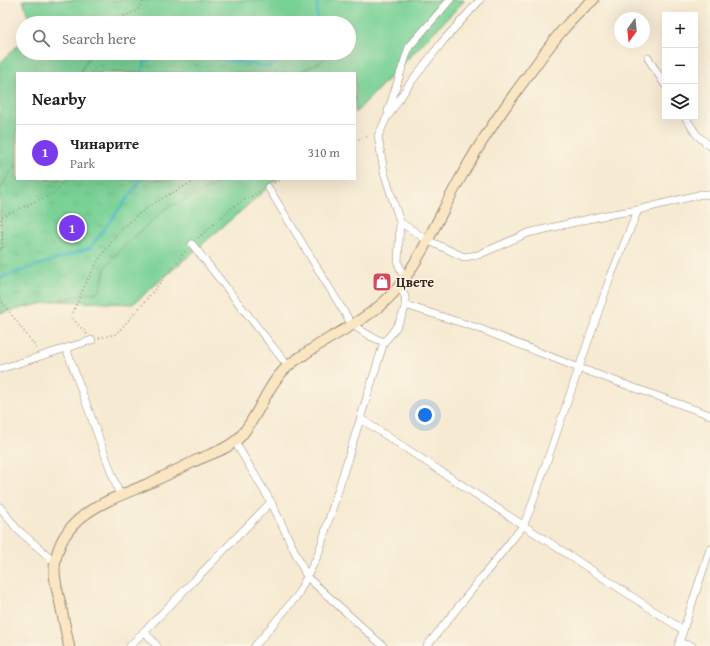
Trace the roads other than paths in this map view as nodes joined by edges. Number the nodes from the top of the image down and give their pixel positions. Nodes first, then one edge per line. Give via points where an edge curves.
1 (450, 0) edge
2 (480, 0) edge
3 (593, 0) edge
4 (648, 58) dead end
5 (664, 84) edge
6 (386, 119) junction
7 (687, 120) edge
8 (710, 146) edge
9 (268, 187) road end
10 (710, 194) edge
11 (638, 210) junction
12 (400, 222) junction
13 (427, 240) junction
14 (192, 244) road end
15 (404, 278) junction
16 (399, 287) junction
17 (405, 305) junction
18 (352, 325) junction
19 (92, 340) road end
20 (384, 342) junction
21 (66, 348) junction
22 (288, 366) junction
23 (579, 368) junction
24 (0, 369) edge
25 (710, 415) edge
26 (361, 419) junction
27 (235, 442) junction
28 (120, 496) junction
29 (271, 502) junction
30 (0, 507) edge
31 (523, 526) junction
32 (710, 549) edge
33 (55, 562) junction
34 (307, 577) junction
35 (683, 630) junction
36 (144, 631) junction
37 (679, 644) edge
38 (69, 646) edge
39 (130, 646) edge
40 (157, 646) edge
41 (255, 646) edge
42 (383, 646) edge
43 (427, 646) edge
44 (692, 646) edge

1 - 6 street via 409,47
2 - 6 street via 443,41
3 - 13 street via 551,43 488,132
4 - 5 street
6 - 12 street via 378,136 384,172
7 - 8 street via 697,135
9 - 18 street
10 - 11 street
11 - 13 street via 528,233 478,255 464,257
11 - 23 street via 610,278
12 - 13 street
12 - 15 street via 398,263
13 - 15 street
14 - 22 street
15 - 16 street
16 - 17 street via 405,297
16 - 18 street
17 - 20 street via 398,326
17 - 23 street via 478,328
18 - 20 street
18 - 22 street
19 - 21 street
20 - 26 street
21 - 24 street
21 - 28 street
22 - 27 street via 273,384 249,426
23 - 25 street
23 - 31 street
26 - 31 street
26 - 34 street via 318,555
27 - 28 street
27 - 29 street
28 - 33 street via 89,511 76,522 60,546
29 - 34 street
29 - 36 street
30 - 33 street via 17,529
31 - 35 street
31 - 43 street
32 - 35 street
33 - 38 street via 55,576
34 - 41 street via 297,596
34 - 42 street
35 - 37 street
36 - 39 street
36 - 40 street
37 - 44 street

